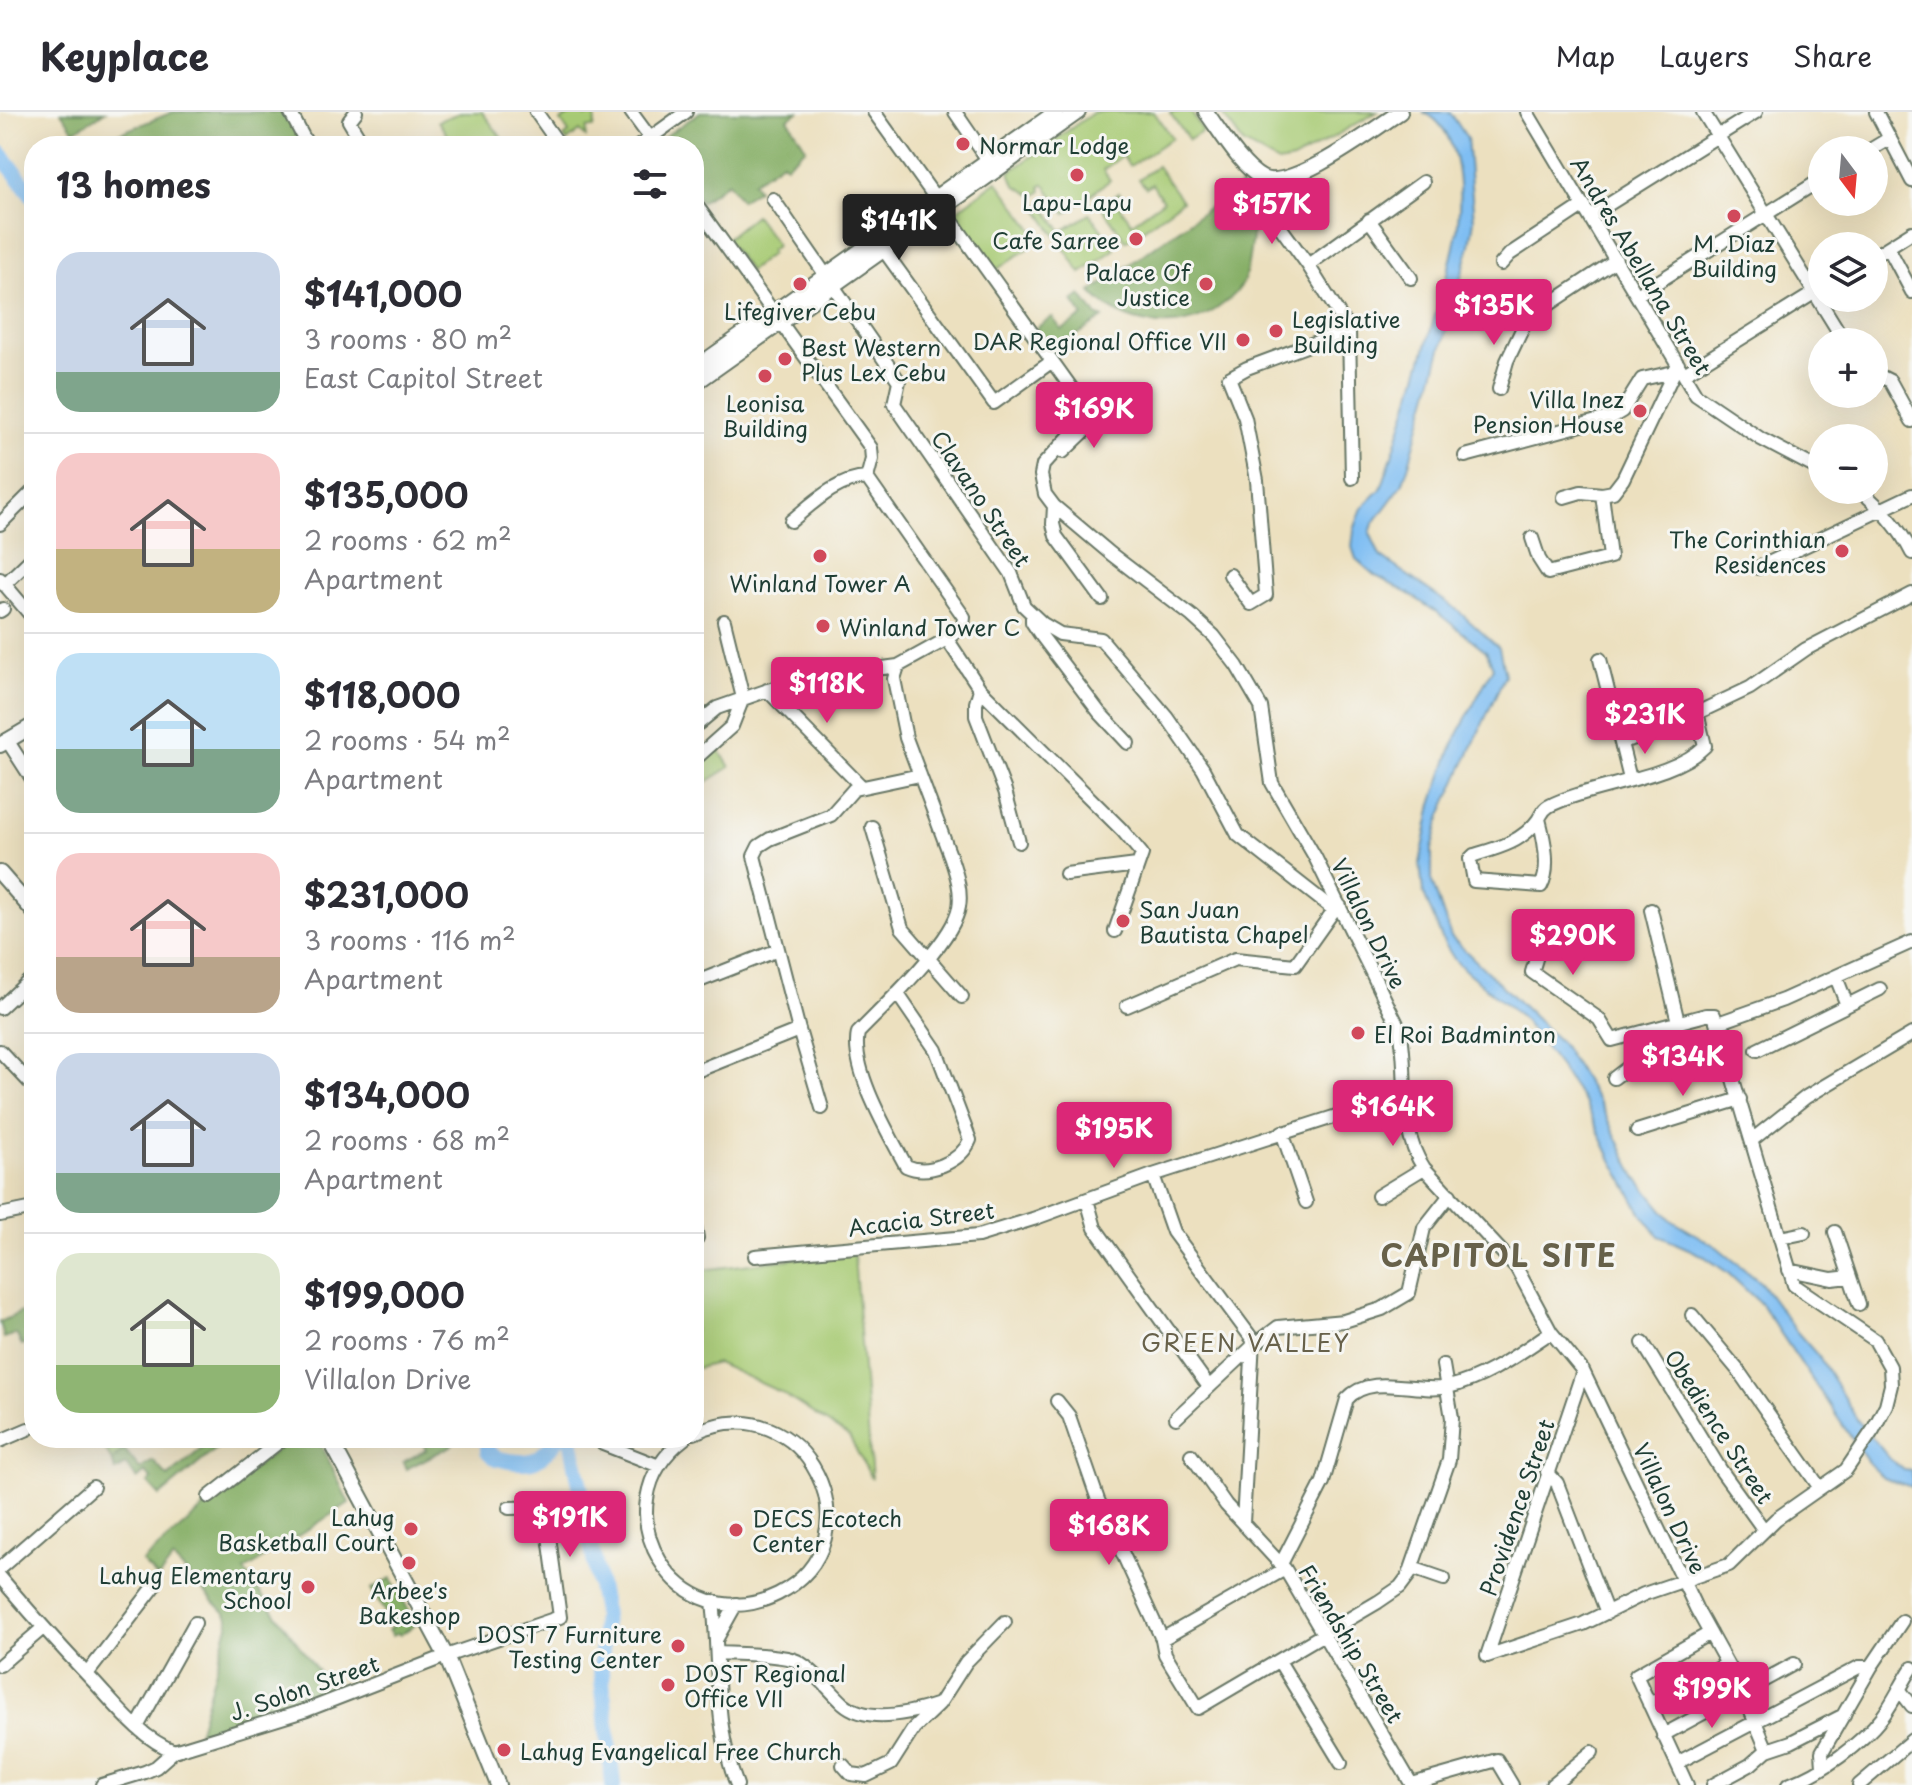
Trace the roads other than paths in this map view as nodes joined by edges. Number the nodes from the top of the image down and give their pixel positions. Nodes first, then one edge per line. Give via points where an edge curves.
1 (290, 112) edge
2 (356, 112) edge
3 (536, 112) edge
4 (631, 112) edge
5 (686, 112) edge
6 (874, 112) edge
7 (955, 112) edge
8 (1206, 112) edge
9 (1527, 112) edge
10 (1703, 112) edge
11 (1756, 112) edge
12 (1876, 112) edge
13 (1398, 113) edge
14 (1067, 114) edge
15 (303, 136) edge
16 (357, 136) edge
17 (553, 136) edge
18 (649, 136) edge
19 (660, 136) edge
20 (1717, 137) junction
21 (1890, 138) joint
22 (988, 160) junction
23 (1912, 181) edge
24 (1271, 182) junction
25 (1423, 182) dead end
26 (1808, 188) edge
27 (773, 199) dead end
28 (938, 204) junction
29 (1587, 211) junction
30 (1765, 214) junction
31 (704, 216) edge
32 (1369, 220) junction
33 (1912, 232) edge
34 (879, 245) junction
35 (1888, 247) joint
36 (1616, 260) junction
37 (1501, 264) dead end
38 (1308, 265) junction
39 (1808, 276) edge
40 (1411, 278) dead end
41 (831, 279) junction
42 (1507, 291) dead end
43 (1912, 292) edge
44 (1637, 295) junction
45 (1808, 296) edge
46 (776, 318) junction
47 (1527, 319) junction
48 (1349, 330) junction
49 (1051, 362) junction
50 (704, 363) edge
51 (1679, 370) junction
52 (704, 376) edge
53 (1888, 380) edge
54 (1499, 389) dead end
55 (1912, 421) edge
56 (1465, 456) dead end
57 (1808, 464) edge
58 (867, 478) junction
59 (1352, 478) dead end
60 (1602, 494) junction
61 (1912, 495) edge
62 (1564, 497) dead end
63 (24, 500) edge
64 (1876, 504) edge
65 (1054, 506) junction
66 (1883, 510) junction
67 (791, 521) dead end
68 (0, 524) edge
69 (1532, 538) dead end
70 (1912, 553) edge
71 (24, 564) edge
72 (1758, 568) dead end
73 (1230, 575) dead end
74 (2, 582) edge
75 (1912, 594) edge
76 (1102, 599) dead end
77 (24, 606) edge
78 (1032, 615) junction
79 (724, 621) dead end
80 (947, 639) junction
81 (1600, 659) dead end
82 (898, 666) junction
83 (980, 689) junction
84 (767, 690) junction
85 (743, 698) junction
86 (704, 719) edge
87 (1699, 720) junction
88 (24, 731) edge
89 (1621, 742) junction
90 (4, 743) edge
91 (1128, 743) dead end
92 (704, 751) edge
93 (24, 769) edge
94 (920, 775) junction
95 (1630, 779) junction
96 (862, 787) junction
97 (1539, 819) junction
98 (872, 827) dead end
99 (1019, 842) dead end
100 (1137, 865) junction
101 (0, 873) edge
102 (1066, 874) dead end
103 (24, 901) edge
104 (1337, 908) junction
105 (1651, 910) dead end
106 (1591, 930) dead end
107 (1115, 931) dead end
108 (1912, 942) edge
109 (778, 950) junction
110 (928, 957) junction
111 (1836, 977) junction
112 (704, 979) edge
113 (24, 985) edge
114 (1880, 989) dead end
115 (897, 993) junction
116 (962, 997) dead end
117 (1847, 1005) junction
118 (1127, 1006) dead end
119 (0, 1008) edge
120 (1678, 1022) junction
121 (1718, 1023) junction
122 (799, 1030) junction
123 (1912, 1034) edge
124 (1757, 1050) dead end
125 (0, 1051) edge
126 (704, 1068) edge
127 (24, 1076) edge
128 (1614, 1078) dead end
129 (1405, 1094) junction
130 (1740, 1099) junction
131 (822, 1108) dead end
132 (1637, 1131) dead end
133 (1282, 1132) junction
134 (1752, 1140) junction
135 (1424, 1168) junction
136 (1153, 1175) junction
137 (1450, 1195) junction
138 (1378, 1196) dead end
139 (1087, 1200) junction
140 (1306, 1202) dead end
141 (24, 1210) edge
142 (0, 1215) edge
143 (1835, 1232) dead end
144 (1804, 1233) dead end
145 (1780, 1238) junction
146 (755, 1256) dead end
147 (1789, 1270) junction
148 (1850, 1277) junction
149 (1859, 1304) dead end
150 (1692, 1315) dead end
151 (1551, 1332) junction
152 (1643, 1343) dead end
153 (1253, 1346) junction
154 (1443, 1365) dead end
155 (1583, 1371) junction
156 (1209, 1387) junction
157 (1445, 1388) junction
158 (1057, 1401) dead end
159 (1176, 1418) dead end
160 (704, 1430) edge
161 (24, 1431) edge
162 (0, 1441) edge
163 (271, 1448) edge
164 (334, 1448) edge
165 (613, 1448) edge
166 (674, 1448) edge
167 (1191, 1455) dead end
168 (659, 1466) junction
169 (1547, 1472) junction
170 (93, 1487) dead end
171 (1820, 1488) junction
172 (209, 1497) dead end
173 (509, 1508) dead end
174 (1243, 1523) junction
175 (1764, 1530) junction
176 (1283, 1566) junction
177 (0, 1568) edge
178 (1412, 1568) junction
179 (0, 1577) edge
180 (1444, 1579) dead end
181 (1683, 1579) junction
182 (154, 1587) dead end
183 (713, 1601) junction
184 (736, 1604) junction
185 (1607, 1613) junction
186 (1902, 1621) dead end
187 (1005, 1622) dead end
188 (195, 1623) dead end
189 (43, 1628) junction
190 (1710, 1633) junction
191 (1325, 1634) junction
192 (717, 1638) junction
193 (1162, 1639) junction
194 (717, 1653) junction
195 (446, 1656) junction
196 (1279, 1661) junction
197 (1727, 1664) junction
198 (1794, 1664) dead end
199 (0, 1665) edge
200 (1871, 1667) junction
201 (1912, 1668) edge
202 (87, 1674) junction
203 (1899, 1689) junction
204 (1743, 1693) junction
205 (939, 1704) junction
206 (1649, 1704) junction
207 (1912, 1706) edge
208 (894, 1713) junction
209 (1844, 1715) junction
210 (1756, 1722) junction
211 (137, 1727) junction
212 (914, 1728) junction
213 (1663, 1735) junction
214 (1912, 1740) edge
215 (1767, 1750) junction
216 (174, 1751) junction
217 (1592, 1752) dead end
218 (1341, 1763) dead end
219 (1677, 1763) junction
220 (843, 1765) dead end
221 (1823, 1766) junction
222 (1412, 1784) edge
223 (102, 1785) edge
224 (498, 1785) edge
225 (737, 1785) edge
226 (1512, 1785) edge
227 (1552, 1785) edge
228 (1687, 1785) edge
229 (1713, 1785) edge
230 (1788, 1785) edge
231 (1859, 1785) edge

1 - 15 street
2 - 16 street via 349,121
3 - 17 street
4 - 18 street
5 - 19 street
6 - 28 street, Villalon Drive
7 - 22 street
8 - 24 main road via 1254,173
9 - 29 street, Andres Abellana Street
10 - 20 street
11 - 20 street
12 - 21 street
13 - 24 main road via 1326,160
14 - 22 main road
14 - 28 main road
20 - 29 street
20 - 30 street
21 - 23 street
22 - 28 main road
24 - 38 street via 1265,206
25 - 32 street
26 - 30 street
27 - 41 street, Clavano Street
28 - 34 main road
28 - 49 street, Villalon Drive
29 - 36 street, Andres Abellana Street
29 - 37 street
30 - 39 street
30 - 44 street
31 - 46 street
32 - 38 street
32 - 40 street
33 - 35 street
34 - 41 main road
34 - 49 street via 994,403
35 - 43 street
36 - 44 street, Andres Abellana Street
36 - 47 street
38 - 48 street
41 - 46 main road
41 - 78 street, Clavano Street via 899,381 894,404 1011,573
42 - 47 street
44 - 51 street, Andres Abellana Street
45 - 51 street
46 - 50 main road
46 - 52 main road
46 - 58 street via 871,448
47 - 54 street
48 - 59 street
48 - 73 street via 1229,378 1245,418 1257,480 1266,595 1251,604
49 - 65 street, Villalon Drive via 1087,409 1043,465 1045,494
51 - 56 street via 1642,379 1622,411 1612,417
51 - 57 street, Andres Abellana Street via 1696,395
51 - 60 street via 1623,479 1613,492
53 - 55 street
58 - 67 street via 826,491
58 - 80 street via 964,617 963,626
60 - 62 street
60 - 69 street via 1610,557 1548,573
61 - 66 street
63 - 68 street
64 - 66 street
65 - 76 street via 1056,536
65 - 104 street, Villalon Drive via 1192,616 1237,666 1261,707 1272,783
66 - 70 street
66 - 72 street
71 - 74 street
74 - 77 street
75 - 87 street via 1697,713
78 - 91 street, Clavano Street via 1040,634
78 - 104 street via 1060,634 1101,639 1167,717 1203,769 1238,835
79 - 85 street
80 - 82 street
80 - 83 street
81 - 89 street
82 - 84 street via 800,679
82 - 94 street via 895,691
83 - 99 street via 976,716
83 - 100 street via 1135,844 1142,854
84 - 85 street
84 - 96 street
85 - 86 street
85 - 92 street via 732,726
87 - 89 street
87 - 95 street via 1705,746 1698,754
88 - 90 main road
89 - 95 street
90 - 93 street
94 - 96 street
94 - 110 street via 960,894 957,916
95 - 97 street via 1546,808
96 - 109 street via 831,815 759,846 754,856 757,873
97 - 97 street via 1512,844 1474,855 1474,881 1541,886 1544,836
98 - 110 street via 902,928
100 - 102 street
100 - 107 street
101 - 103 main road
104 - 118 street via 1295,965 1235,959
104 - 129 street, Villalon Drive via 1400,1030
105 - 120 street
106 - 120 street via 1539,949 1532,972 1599,1019 1612,1040
108 - 111 street
109 - 112 street
109 - 122 street
110 - 115 street
110 - 116 street
111 - 117 street
111 - 121 street
113 - 119 street
114 - 117 street
115 - 115 street via 858,1033 856,1047 874,1105 906,1166 927,1170 964,1152 970,1140 936,1050
117 - 124 street
120 - 121 street via 1714,1015
120 - 128 street via 1677,1030
121 - 130 street
122 - 126 street
122 - 131 street
123 - 134 street via 1806,1097
125 - 127 street
129 - 133 street, Acacia Street
129 - 135 street, Villalon Drive via 1409,1139
130 - 132 street
130 - 134 street
133 - 136 street, Acacia Street
133 - 140 street
134 - 145 street
135 - 137 street, Villalon Drive
135 - 138 street
136 - 139 street, Acacia Street
136 - 153 street via 1173,1232 1250,1333
137 - 151 street, Villalon Drive via 1516,1267
137 - 153 street via 1424,1228 1409,1293 1382,1309 1344,1321 1278,1327
139 - 146 street, Acacia Street via 978,1236
139 - 156 street via 1095,1228
141 - 142 street
143 - 148 street
144 - 145 street
145 - 147 street
147 - 148 street via 1832,1279
147 - 171 street via 1794,1285 1869,1335 1890,1367 1886,1405 1873,1430 1846,1470
148 - 149 street
150 - 171 street via 1737,1369
151 - 155 street, Villalon Drive
151 - 157 street via 1491,1372
152 - 175 street, Obedience Street
153 - 156 street
153 - 174 street
154 - 157 street
155 - 169 street, Providence Street
155 - 181 street, Villalon Drive
156 - 159 street
157 - 176 street via 1387,1386 1352,1393 1323,1482
157 - 178 street via 1452,1418 1449,1460
158 - 193 street via 1069,1416 1098,1500
160 - 184 street via 727,1423 770,1428 805,1453 825,1492 826,1531 811,1565 778,1593
161 - 162 street
163 - 172 street
164 - 195 main road
165 - 168 street
166 - 168 street
167 - 174 street, Friendship Street
168 - 183 street via 646,1501 651,1544 675,1580
169 - 185 street via 1557,1483
169 - 185 street, Providence Street via 1487,1656
170 - 177 street
171 - 175 street
173 - 195 street, J. Solon Street via 545,1507 560,1617
174 - 176 street, Friendship Street
175 - 181 street via 1729,1565
176 - 191 street, Friendship Street
176 - 193 street
178 - 180 street
178 - 191 street via 1400,1587
179 - 189 street
181 - 185 street
181 - 190 street, Villalon Drive
182 - 202 street
183 - 184 street
183 - 192 street
184 - 192 street
186 - 200 street
187 - 205 street via 966,1662
188 - 211 street
189 - 199 street
189 - 202 street
190 - 197 street, Villalon Drive
190 - 206 street via 1636,1675
191 - 196 street
191 - 222 street, Friendship Street
192 - 194 street
193 - 196 street via 1165,1654 1198,1708
194 - 208 street via 794,1659 846,1706 869,1714
194 - 225 street via 723,1735
195 - 216 street, J. Solon Street via 307,1710
195 - 224 main road
196 - 218 street
197 - 204 street, Villalon Drive
197 - 206 street
198 - 204 street
200 - 209 street
200 - 210 street via 1859,1667
201 - 203 street
202 - 211 street
203 - 207 street
203 - 221 street via 1868,1732
204 - 210 street, Villalon Drive
204 - 213 street
205 - 208 street
205 - 212 street
206 - 213 street
208 - 212 street
209 - 215 street
209 - 221 street via 1822,1752
210 - 215 street, Villalon Drive
210 - 219 street
211 - 216 street via 155,1744
212 - 220 street via 891,1764 879,1771 857,1776
213 - 219 street
214 - 231 street
215 - 229 street
216 - 223 street, J. Solon Street via 156,1767
217 - 227 street
219 - 228 street
221 - 230 street
222 - 226 street via 1497,1760

